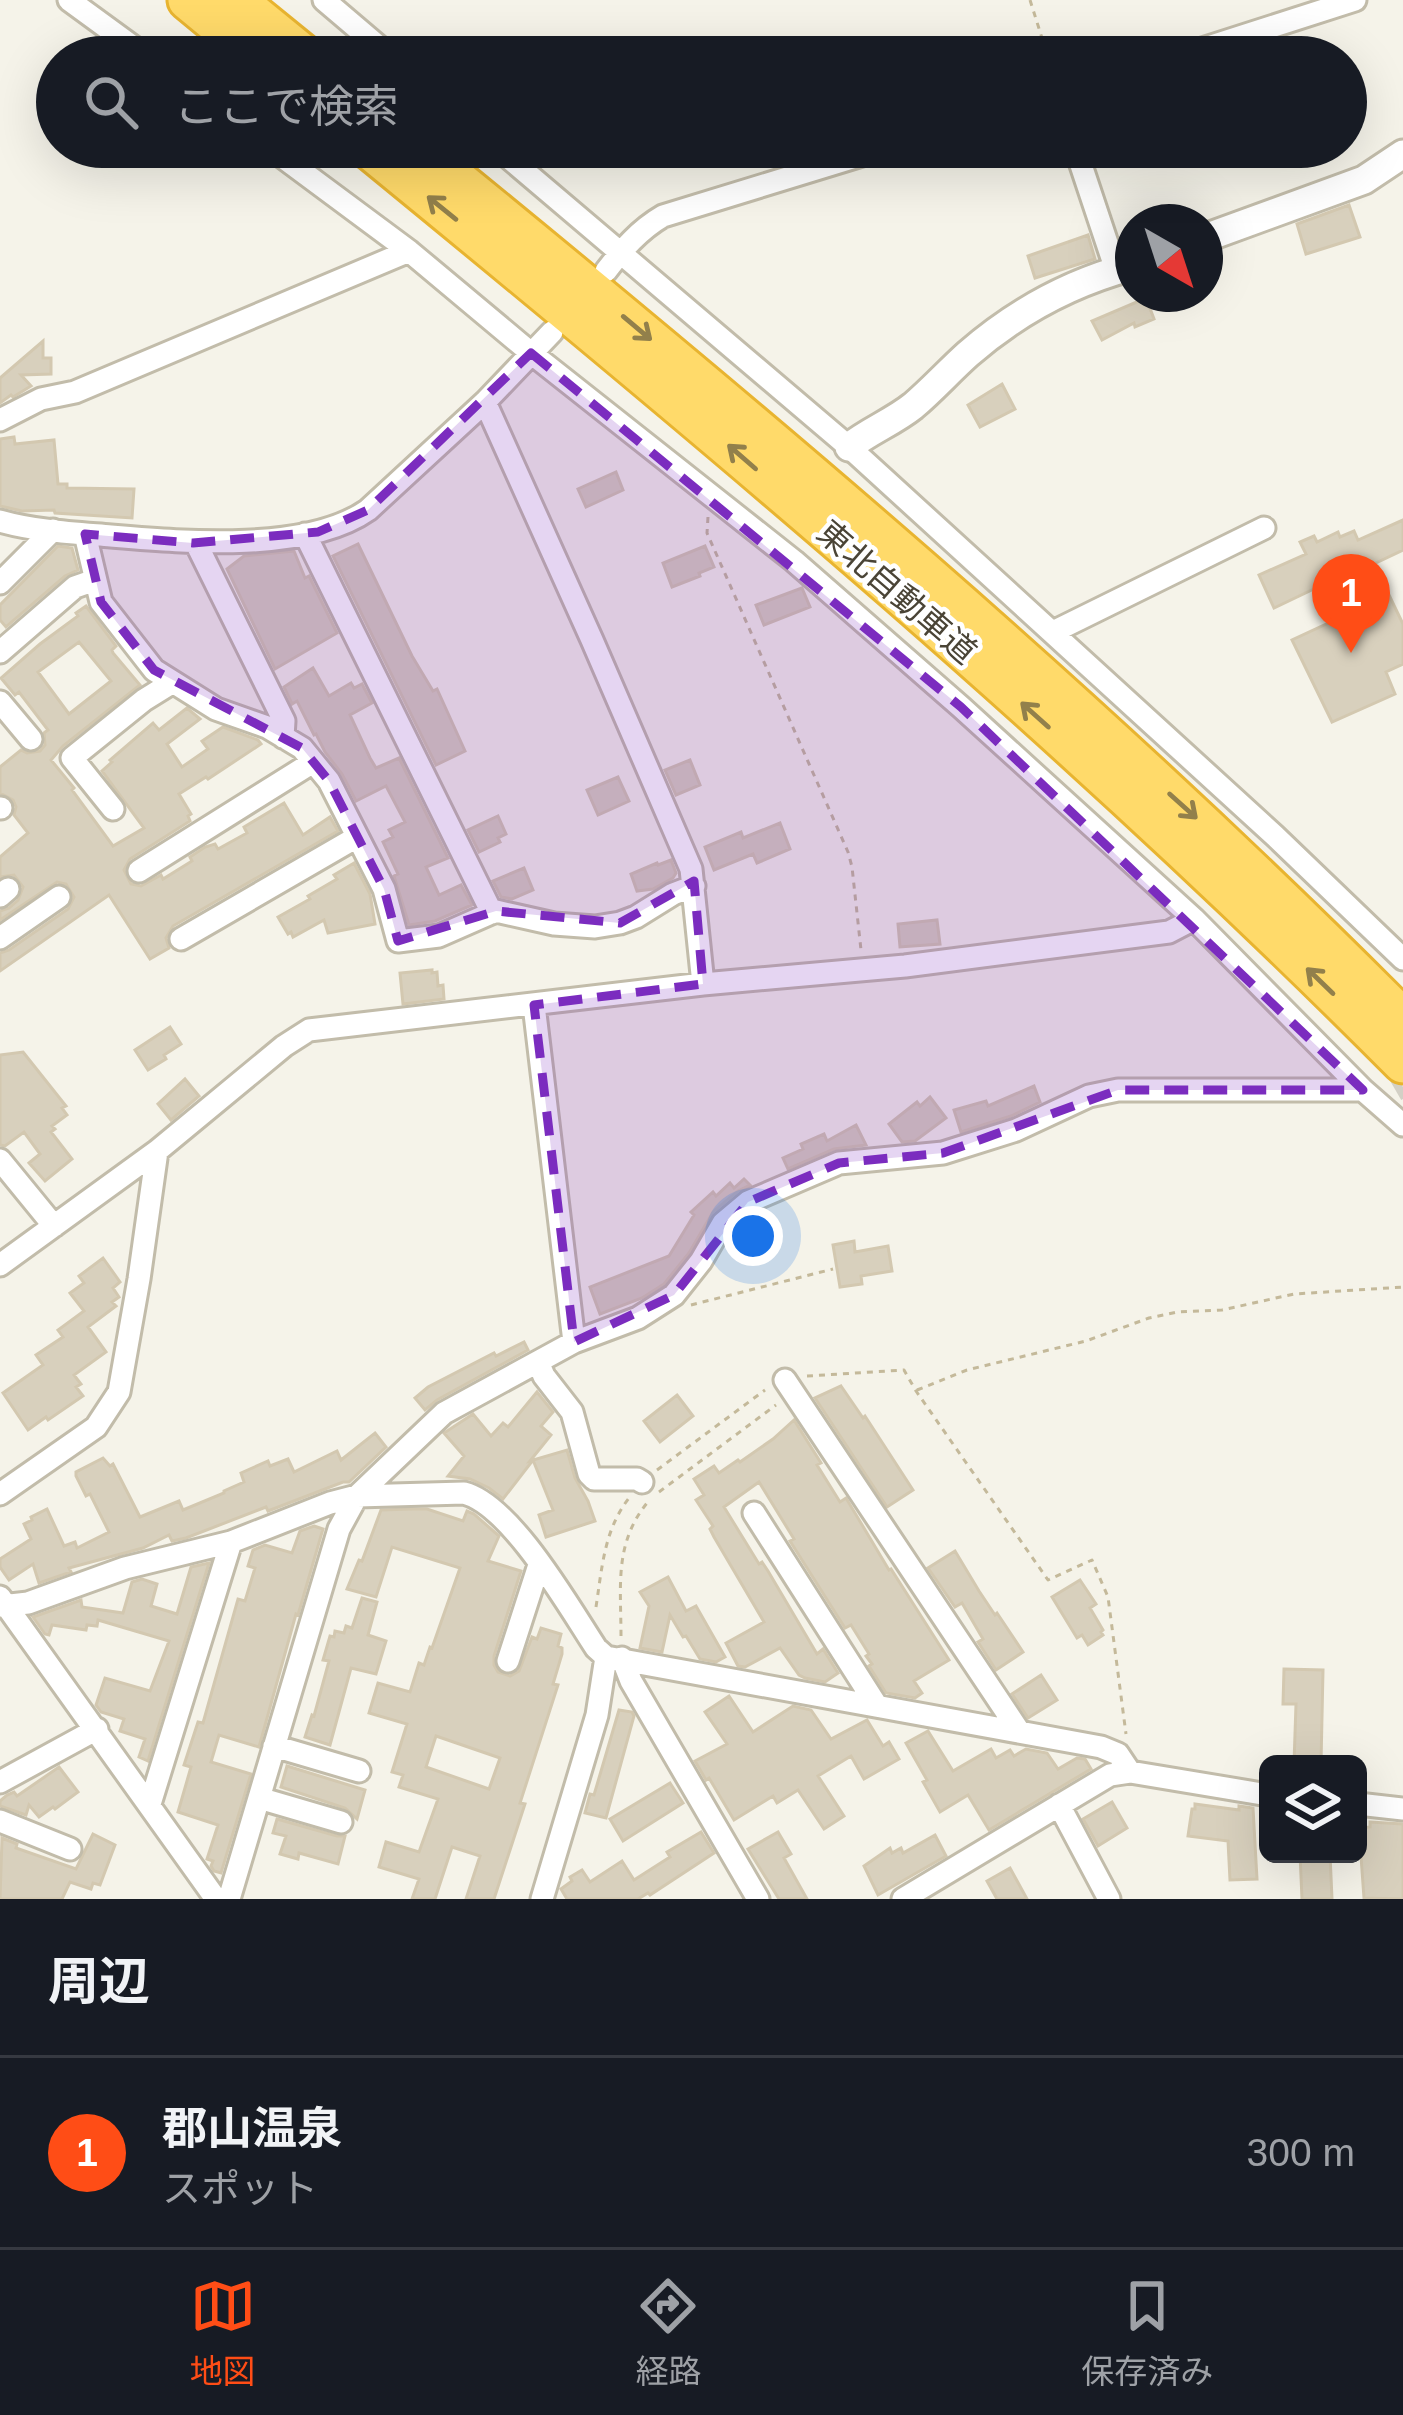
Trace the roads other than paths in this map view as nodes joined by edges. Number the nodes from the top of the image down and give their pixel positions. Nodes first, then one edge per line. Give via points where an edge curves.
1 (69, 0) edge
2 (188, 0) edge
3 (236, 0) edge
4 (324, 0) edge
5 (1355, 0) edge
6 (118, 36) edge
7 (232, 36) edge
8 (280, 36) edge
9 (366, 36) edge
10 (1243, 36) edge
11 (1403, 154) edge
12 (297, 168) edge
13 (392, 168) edge
14 (443, 168) edge
15 (517, 168) edge
16 (820, 168) edge
17 (1084, 168) edge
18 (1223, 231) edge
19 (1115, 245) edge
20 (409, 251) junction
21 (613, 262) junction
22 (1115, 271) edge
23 (552, 332) dead end
24 (531, 353) junction
25 (485, 402) junction
26 (0, 420) edge
27 (849, 447) junction
28 (0, 521) edge
29 (1264, 528) dead end
30 (53, 530) junction
31 (85, 534) junction
32 (305, 534) junction
33 (196, 543) junction
34 (95, 580) junction
35 (0, 583) edge
36 (1053, 632) junction
37 (0, 652) edge
38 (173, 682) junction
39 (0, 702) edge
40 (283, 736) junction
41 (31, 739) dead end
42 (314, 762) junction
43 (113, 808) dead end
44 (357, 837) junction
45 (139, 871) dead end
46 (694, 886) junction
47 (59, 897) dead end
48 (492, 913) junction
49 (1194, 920) junction
50 (0, 938) edge
51 (181, 939) dead end
52 (1403, 959) edge
53 (703, 984) junction
54 (534, 1005) junction
55 (1403, 1019) edge
56 (1385, 1087) edge
57 (1403, 1125) edge
58 (157, 1151) junction
59 (0, 1160) edge
60 (54, 1226) junction
61 (0, 1265) edge
62 (574, 1342) junction
63 (538, 1362) junction
64 (785, 1380) road end
65 (642, 1482) road end
66 (0, 1494) edge
67 (357, 1496) junction
68 (754, 1513) dead end
69 (231, 1542) junction
70 (539, 1565) junction
71 (2, 1603) edge
72 (614, 1658) junction
73 (508, 1661) dead end
74 (877, 1706) junction
75 (97, 1729) junction
76 (1019, 1731) junction
77 (274, 1746) junction
78 (359, 1772) dead end
79 (1130, 1772) junction
80 (0, 1782) edge
81 (1259, 1794) edge
82 (259, 1798) junction
83 (150, 1804) junction
84 (1059, 1805) junction
85 (1367, 1805) edge
86 (1403, 1809) edge
87 (0, 1821) edge
88 (341, 1822) dead end
89 (70, 1849) dead end
90 (1104, 1898) edge
91 (216, 1899) edge
92 (229, 1899) edge
93 (542, 1899) edge
94 (758, 1899) edge
95 (903, 1899) edge

1 - 6 street
2 - 7 highway
3 - 8 highway
4 - 9 street
5 - 10 street
11 - 18 street via 1364,180
12 - 20 street
56 -> 13 highway, 東北自動車道 via 1182,849 729,446
14 -> 55 highway, 東北自動車道 via 974,616
15 - 21 street
16 - 21 street via 663,216
17 - 19 street
20 - 24 street
20 - 26 street
21 - 27 street
22 - 27 street via 1013,320 912,407
23 - 24 street
24 - 25 street
24 - 49 street via 794,561
25 - 32 street via 368,510
25 - 46 street
27 - 36 street
28 - 30 street
29 - 36 street
30 - 31 street
30 - 35 street
31 - 33 street
31 - 34 street
32 - 33 street
32 - 48 street
33 - 40 street via 284,721
34 - 37 street via 75,586
34 - 38 street via 100,602
36 - 52 street
38 - 40 street
38 - 43 street via 72,758
39 - 41 street
40 - 42 street
42 - 44 street
42 - 45 street
44 - 48 street via 384,889 398,941 439,936
44 - 51 street
46 - 48 street via 608,925
46 - 53 street
47 - 50 street
49 - 53 street via 1169,932
49 - 56 street
53 - 54 street
54 - 58 street via 309,1030
54 - 62 street
56 - 57 street
56 - 62 street via 1118,1090 944,1153 839,1163 748,1202 723,1223 674,1295
58 - 60 street
58 - 66 street via 119,1392 96,1427
59 - 60 street
60 - 61 street
62 - 63 street
63 - 65 street via 572,1412 593,1479
63 - 67 street via 444,1413
64 - 76 street
67 - 69 street
67 - 70 street via 471,1494 499,1512
67 - 77 street via 339,1529
68 - 74 street
69 - 71 street via 28,1603
69 - 83 street
70 - 72 street
70 - 73 street
71 - 75 street
72 - 74 street
72 - 93 street
72 - 94 street
74 - 76 street
75 - 80 street
75 - 83 street
76 - 79 street via 1101,1747
77 - 78 street
77 - 82 street
79 - 81 street
79 - 84 street via 1111,1774
82 - 88 street
82 - 92 street
83 - 91 street
84 - 90 street
84 - 95 street
85 - 86 street
87 - 89 street

